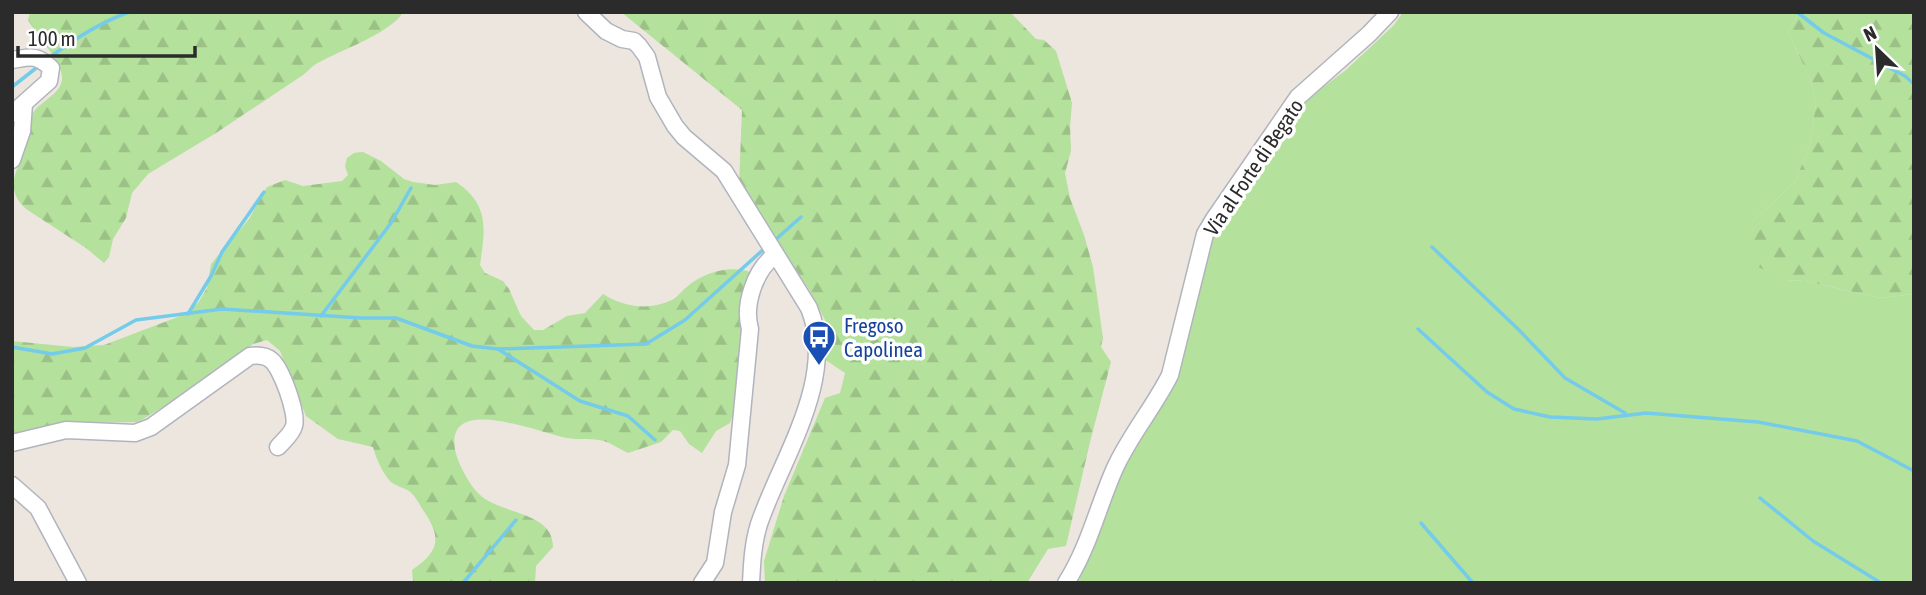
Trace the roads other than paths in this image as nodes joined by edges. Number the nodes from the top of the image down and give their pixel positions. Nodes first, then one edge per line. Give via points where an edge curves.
1 (586, 12) edge
2 (1390, 12) edge
3 (12, 60) edge
4 (18, 109) edge
5 (12, 160) edge
6 (775, 254) junction
7 (12, 443) edge
8 (278, 447) dead end
9 (12, 485) edge
10 (78, 583) edge
11 (702, 583) edge
12 (751, 583) edge
13 (1066, 583) edge

1 - 6 street via 606,31 639,46 647,57 657,97 675,126 724,171
2 - 13 street, Via al Forte di Begato via 1298,97 1205,234 1170,374 1114,470
3 - 4 street via 41,58 51,68 49,81
4 - 5 street via 22,131
6 - 11 street via 751,293 737,465 715,563
6 - 12 street via 808,308 817,348 805,414 760,524
7 - 8 street via 66,430 135,433 151,427 250,356 261,355 273,360 295,420
9 - 10 street via 38,508

